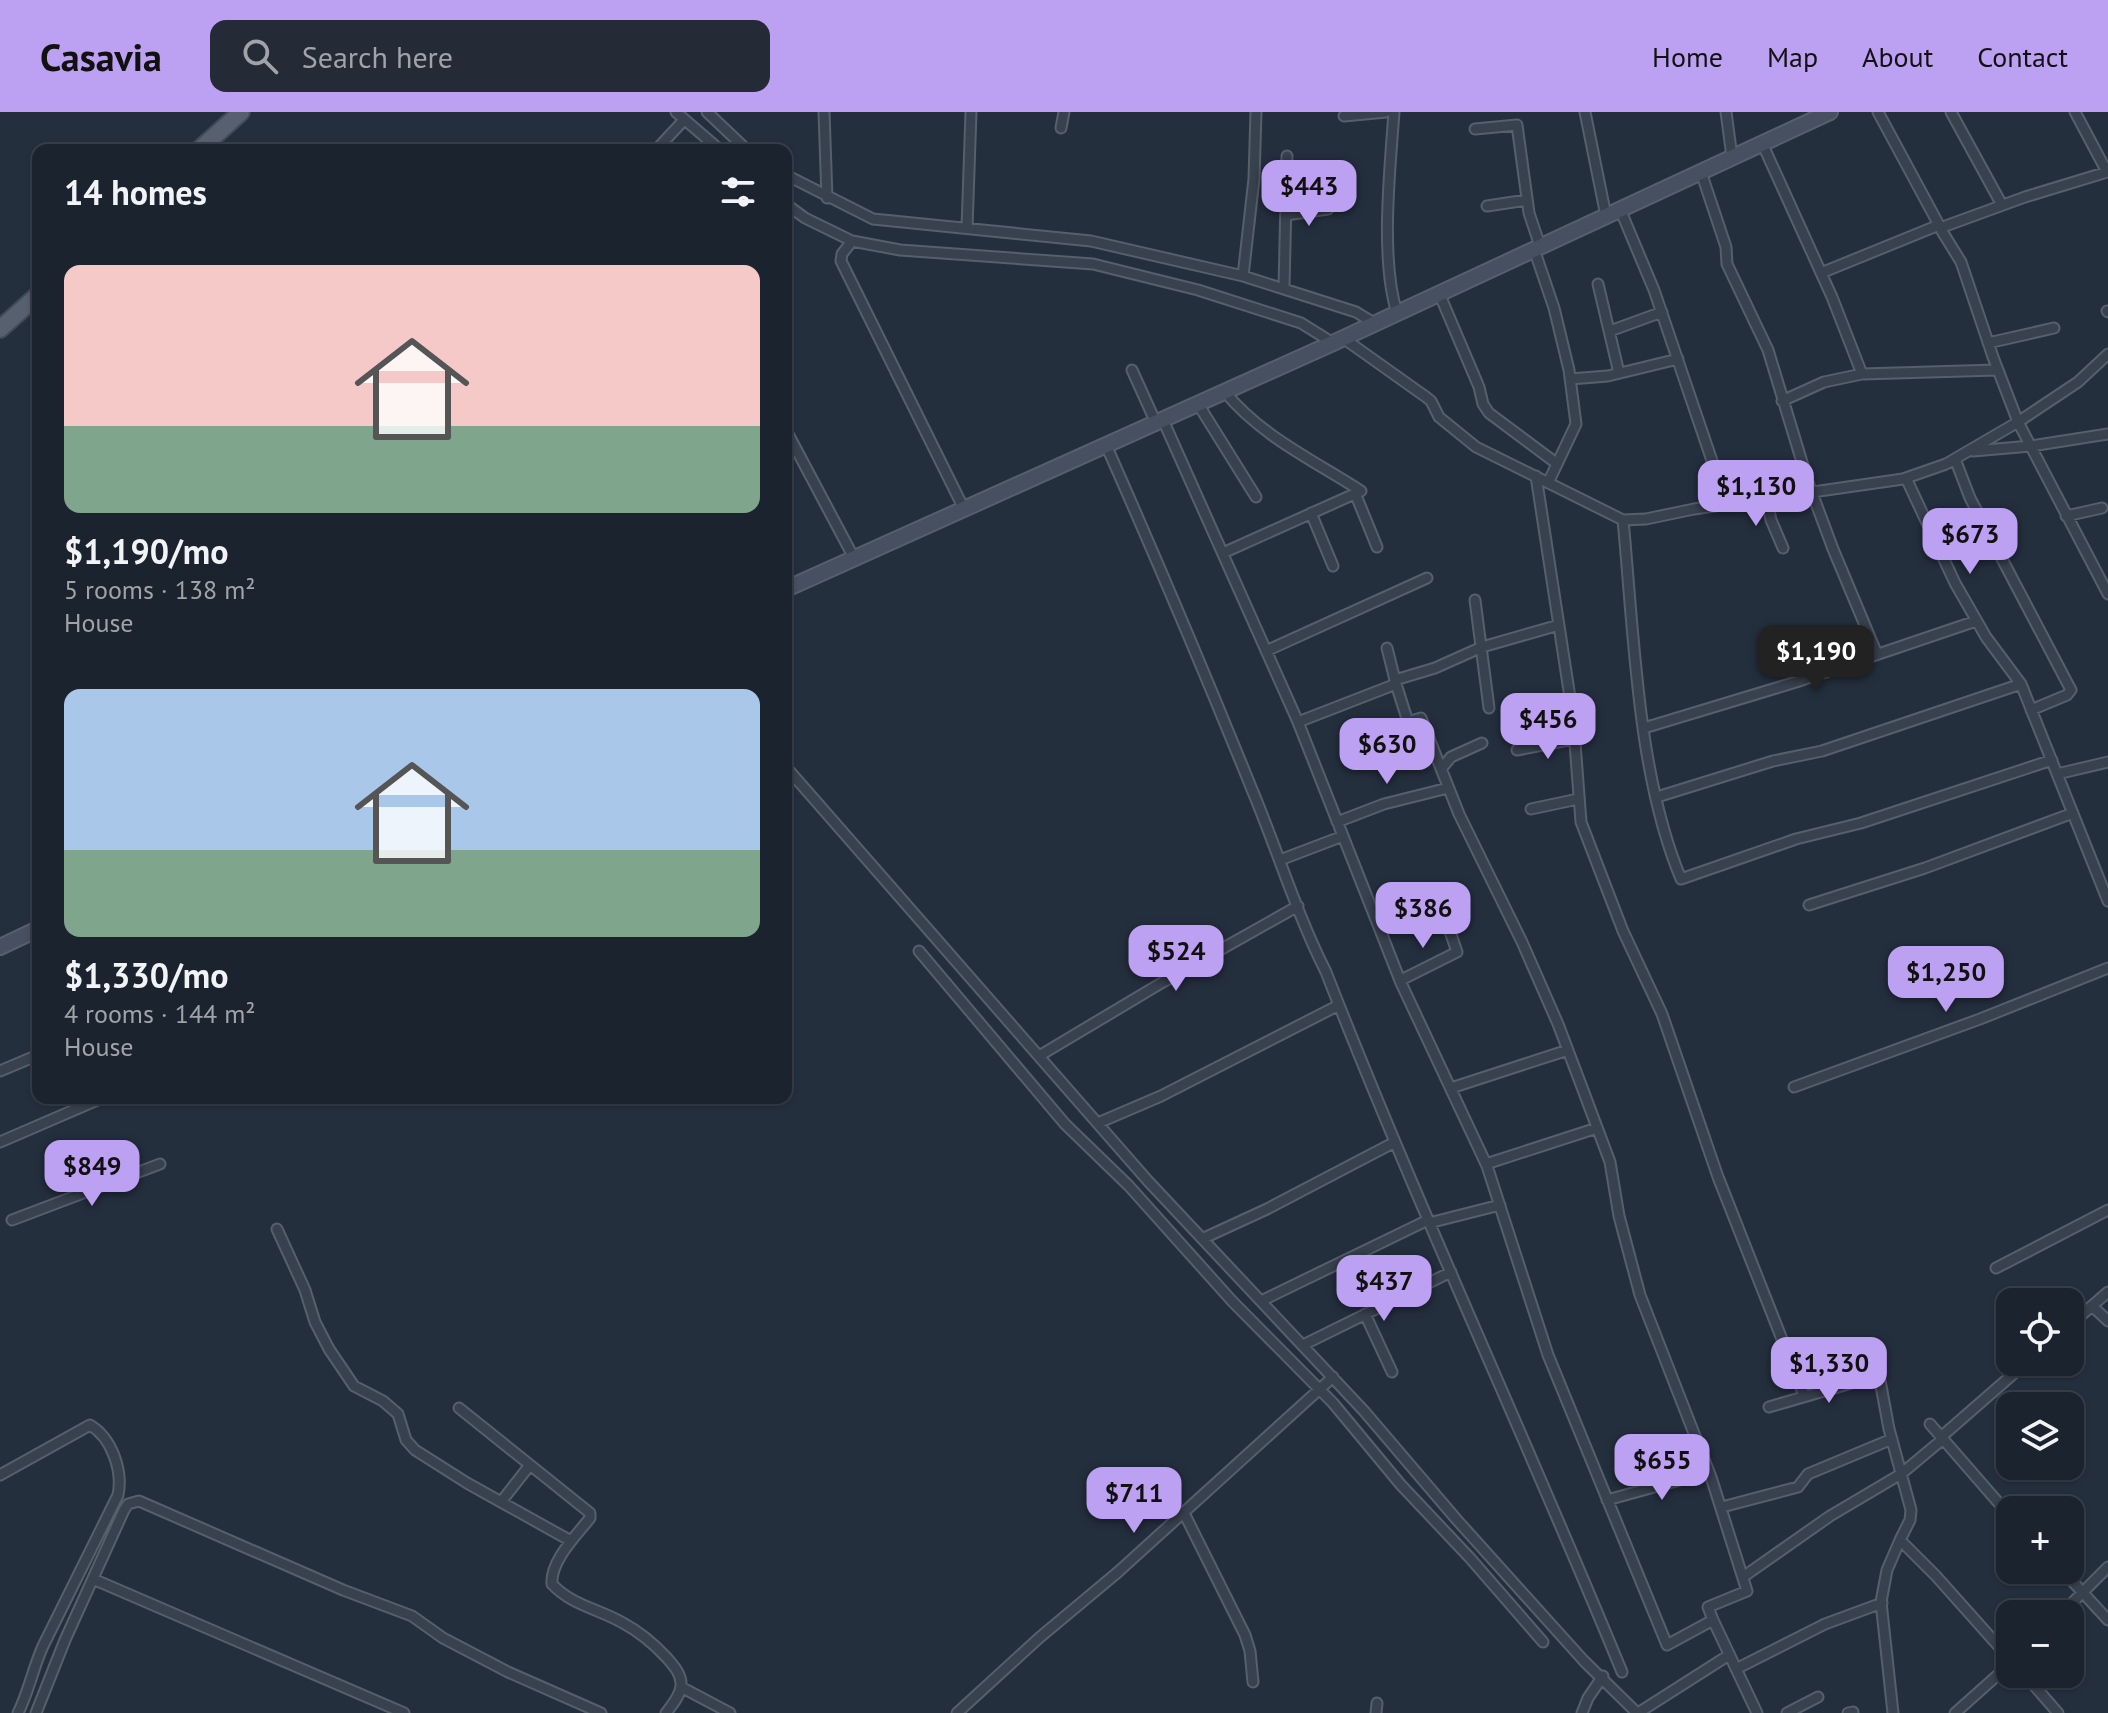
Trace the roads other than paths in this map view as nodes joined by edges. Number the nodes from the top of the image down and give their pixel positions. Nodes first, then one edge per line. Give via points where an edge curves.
1 (241, 112) edge
2 (707, 112) edge
3 (824, 112) edge
4 (971, 112) edge
5 (1064, 112) edge
6 (1256, 112) edge
7 (1386, 112) edge
8 (1394, 112) edge
9 (1586, 112) edge
10 (1726, 112) edge
11 (1830, 112) edge
12 (1878, 112) edge
13 (1951, 112) edge
14 (2075, 112) edge
15 (680, 116) edge
16 (1344, 116) dead end
17 (1061, 128) dead end
18 (1475, 129) dead end
19 (1762, 143) junction
20 (206, 144) edge
21 (660, 144) edge
22 (713, 144) edge
23 (741, 144) edge
24 (1287, 156) dead end
25 (1732, 157) junction
26 (1701, 172) junction
27 (2108, 173) edge
28 (792, 178) edge
29 (827, 198) junction
30 (1527, 200) junction
31 (2002, 205) junction
32 (1487, 206) dead end
33 (792, 208) edge
34 (1328, 209) dead end
35 (1620, 209) junction
36 (1286, 215) junction
37 (1606, 216) junction
38 (1940, 226) junction
39 (967, 228) junction
40 (852, 241) junction
41 (1537, 248) junction
42 (1821, 273) junction
43 (1243, 276) junction
44 (1598, 284) dead end
45 (1284, 288) junction
46 (1439, 293) junction
47 (32, 300) edge
48 (1662, 312) junction
49 (1397, 313) junction
50 (1374, 323) junction
51 (2054, 328) dead end
52 (0, 329) edge
53 (1610, 331) junction
54 (1338, 341) junction
55 (1988, 343) junction
56 (2108, 354) edge
57 (1678, 359) junction
58 (1132, 370) dead end
59 (1997, 370) junction
60 (1619, 373) junction
61 (1862, 374) junction
62 (1570, 379) junction
63 (1225, 392) junction
64 (1782, 401) junction
65 (1198, 404) junction
66 (1160, 421) junction
67 (2018, 422) junction
68 (2108, 434) edge
69 (792, 441) edge
70 (1106, 445) junction
71 (2031, 446) junction
72 (1970, 451) junction
73 (1955, 459) junction
74 (1556, 466) junction
75 (1536, 476) junction
76 (1906, 478) junction
77 (1549, 481) junction
78 (1355, 493) junction
79 (1813, 493) junction
80 (1256, 497) dead end
81 (1767, 500) junction
82 (1727, 505) junction
83 (2102, 508) dead end
84 (964, 509) junction
85 (1311, 513) junction
86 (2066, 516) junction
87 (1623, 520) junction
88 (1377, 547) dead end
89 (1783, 548) dead end
90 (1223, 553) junction
91 (854, 558) junction
92 (1333, 566) dead end
93 (1427, 578) dead end
94 (792, 586) edge
95 (2106, 588) edge
96 (1475, 600) dead end
97 (1976, 621) junction
98 (1559, 625) junction
99 (1482, 647) junction
100 (1387, 648) dead end
101 (1266, 651) junction
102 (1877, 654) junction
103 (1396, 682) junction
104 (2021, 684) junction
105 (1489, 708) dead end
106 (2031, 710) junction
107 (1298, 722) junction
108 (1644, 728) junction
109 (1574, 739) junction
110 (1482, 743) dead end
111 (1517, 750) dead end
112 (2052, 760) junction
113 (2108, 762) edge
114 (1441, 769) junction
115 (792, 774) edge
116 (2057, 774) junction
117 (1448, 788) junction
118 (1657, 797) junction
119 (1578, 799) junction
120 (1531, 809) dead end
121 (2073, 813) junction
122 (1337, 822) junction
123 (1343, 836) junction
124 (1280, 860) junction
125 (2108, 901) edge
126 (1809, 905) dead end
127 (1298, 906) junction
128 (1446, 920) dead end
129 (32, 932) edge
130 (0, 947) edge
131 (919, 951) dead end
132 (2108, 968) edge
133 (1401, 980) junction
134 (1339, 1005) junction
135 (1568, 1050) junction
136 (1039, 1056) junction
137 (32, 1058) edge
138 (0, 1071) edge
139 (1794, 1087) dead end
140 (1451, 1088) junction
141 (88, 1104) edge
142 (1098, 1123) junction
143 (1597, 1128) junction
144 (0, 1142) edge
145 (1395, 1142) junction
146 (160, 1164) dead end
147 (1486, 1164) junction
148 (1500, 1205) junction
149 (2108, 1210) edge
150 (12, 1220) dead end
151 (1428, 1222) junction
152 (277, 1229) dead end
153 (1204, 1238) junction
154 (1996, 1268) dead end
155 (1451, 1272) junction
156 (2108, 1292) edge
157 (1261, 1301) junction
158 (2092, 1306) junction
159 (2084, 1313) edge
160 (1365, 1314) junction
161 (2108, 1321) edge
162 (1303, 1345) junction
163 (1392, 1372) dead end
164 (2011, 1376) edge
165 (1333, 1377) junction
166 (1320, 1390) junction
167 (1804, 1395) junction
168 (1769, 1407) dead end
169 (459, 1408) dead end
170 (1930, 1424) dead end
171 (1942, 1438) junction
172 (1892, 1439) junction
173 (530, 1465) junction
174 (1709, 1472) junction
175 (1901, 1474) junction
176 (0, 1475) edge
177 (1607, 1500) junction
178 (1996, 1500) edge
179 (501, 1502) junction
180 (1722, 1507) junction
181 (1184, 1513) junction
182 (1900, 1540) junction
183 (571, 1541) junction
184 (2108, 1567) edge
185 (1743, 1577) junction
186 (93, 1579) junction
187 (2076, 1584) edge
188 (2084, 1592) junction
189 (2076, 1600) edge
190 (1882, 1603) junction
191 (1713, 1620) junction
192 (2108, 1620) edge
193 (1543, 1642) dead end
194 (1996, 1645) edge
195 (1729, 1655) junction
196 (1736, 1669) junction
197 (1622, 1672) dead end
198 (1996, 1674) edge
199 (1603, 1676) junction
200 (1253, 1682) dead end
201 (681, 1687) junction
202 (2036, 1688) edge
203 (1818, 1697) dead end
204 (18, 1713) edge
205 (36, 1713) edge
206 (404, 1713) edge
207 (601, 1713) edge
208 (666, 1713) edge
209 (730, 1713) edge
210 (957, 1713) edge
211 (1582, 1713) edge
212 (1638, 1713) edge
213 (1757, 1713) edge
214 (1787, 1713) edge
215 (1893, 1713) edge
216 (1955, 1713) edge
217 (2058, 1713) edge

1 - 20 main road
2 - 23 street
3 - 29 street
4 - 39 street
5 - 17 street
6 - 43 street
7 - 16 street
8 - 49 street via 1389,210 1391,292
9 - 37 street
10 - 25 street
11 - 19 main road
12 - 38 street
13 - 31 street
14 - 27 street
15 - 21 street
15 - 22 street
18 - 30 street via 1517,125
19 - 25 main road
19 - 42 street
24 - 36 street
25 - 26 main road
26 - 35 main road
26 - 64 street via 1727,264 1768,350
27 - 31 street
28 - 29 street
29 - 39 street via 873,219
30 - 32 street
30 - 41 street
31 - 38 street
33 - 40 street
34 - 36 street
35 - 37 main road
35 - 48 street
36 - 45 street
37 - 41 main road
38 - 42 street
38 - 55 street via 1961,262
39 - 43 street via 1091,241
40 - 54 street via 900,250 1093,264 1198,290 1301,323
40 - 84 street via 841,261
41 - 46 main road
41 - 62 street
42 - 61 street
43 - 45 street
44 - 53 street
45 - 50 street
46 - 49 main road
46 - 74 street via 1489,413
47 - 52 main road
48 - 53 street
48 - 57 street
49 - 50 main road
50 - 54 main road
51 - 55 street
53 - 60 street
54 - 63 main road
54 - 75 street via 1431,401 1439,417 1468,442
55 - 59 street
56 - 67 street via 2078,382
57 - 60 street
57 - 82 street
58 - 66 street
59 - 61 street
59 - 67 street
60 - 62 street
61 - 64 street via 1824,382
62 - 74 street via 1576,424
63 - 65 main road
63 - 78 street via 1262,430 1361,491
64 - 79 street
65 - 66 main road
65 - 80 street
66 - 70 main road
66 - 90 street
67 - 71 street
67 - 72 street
68 - 71 street
69 - 91 street
70 - 84 main road
70 - 124 street
71 - 72 street
71 - 86 street
72 - 73 street
73 - 76 street
73 - 106 street via 1970,498 2071,690
74 - 77 street
75 - 77 street
75 - 98 street
76 - 79 street
76 - 97 street
77 - 87 street
78 - 85 street
78 - 88 street
79 - 81 street
79 - 102 street
81 - 82 street
81 - 89 street
82 - 87 street
83 - 86 street
84 - 91 main road
85 - 90 street
85 - 92 street
86 - 95 street
87 - 108 street
90 - 101 street
91 - 94 main road
93 - 101 street
96 - 99 street
97 - 102 street
97 - 104 street
98 - 99 street
98 - 109 street
99 - 103 street
99 - 105 street
100 - 103 street
101 - 107 street
102 - 108 street
103 - 107 street
103 - 114 street via 1408,722 1421,718
104 - 106 street
104 - 118 street via 1822,751
106 - 112 street
107 - 122 street
108 - 118 street
109 - 111 street
109 - 119 street
110 - 114 street via 1451,757
112 - 116 street
112 - 118 street via 1681,879
113 - 116 street
114 - 117 street
115 - 136 street
116 - 121 street
117 - 122 street
117 - 135 street
119 - 120 street
119 - 167 street via 1594,860 1662,1014 1718,1177
121 - 125 street
121 - 126 street
122 - 123 street
123 - 124 street
123 - 133 street
124 - 127 street
127 - 134 street
127 - 136 street
128 - 133 street via 1457,952
129 - 130 main road
131 - 166 street via 1065,1124
132 - 139 street
133 - 140 street
134 - 142 street
134 - 145 street
135 - 140 street
135 - 143 street
136 - 142 street
137 - 138 street
140 - 147 street
141 - 144 street
142 - 153 street
143 - 147 street
143 - 174 street via 1610,1162 1640,1295
145 - 151 street
145 - 153 street
146 - 150 street
147 - 148 street
148 - 151 street
148 - 177 street via 1548,1355
149 - 154 street
151 - 155 street
151 - 157 street
152 - 179 street via 315,1322 349,1380 398,1414 415,1450
153 - 157 street
155 - 160 street
155 - 197 street
156 - 158 street
157 - 162 street
158 - 159 street
158 - 161 street
160 - 162 street
160 - 163 street
162 - 165 street
164 - 171 street
165 - 166 street
165 - 199 street via 1511,1581
166 - 181 street
166 - 193 street
167 - 168 street
167 - 172 street via 1879,1375
169 - 173 street
170 - 171 street
171 - 175 street
171 - 178 street
172 - 175 street
172 - 180 street via 1808,1474 1798,1487
173 - 179 street
173 - 183 street via 590,1513
174 - 177 street
174 - 180 street
175 - 182 street via 1911,1515
175 - 185 street
176 - 204 street via 90,1425 110,1449 120,1475 118,1495 39,1654
177 - 191 street via 1667,1645
179 - 183 street
180 - 185 street
181 - 200 street via 1245,1635
181 - 210 street
182 - 190 street via 1887,1570
182 - 194 street
183 - 201 street via 552,1584 563,1596 624,1623 654,1643 679,1674
184 - 188 street
185 - 191 street via 1747,1591 1708,1607
186 - 205 street
186 - 206 street
186 - 207 street via 124,1510 139,1501 412,1616 508,1672
187 - 188 street
188 - 189 street
188 - 192 street
190 - 196 street via 1825,1624
190 - 215 street
191 - 195 street
195 - 196 street
195 - 212 street
196 - 213 street
198 - 216 street
199 - 211 street
199 - 212 street
201 - 208 street
201 - 209 street
202 - 217 street
203 - 214 street

